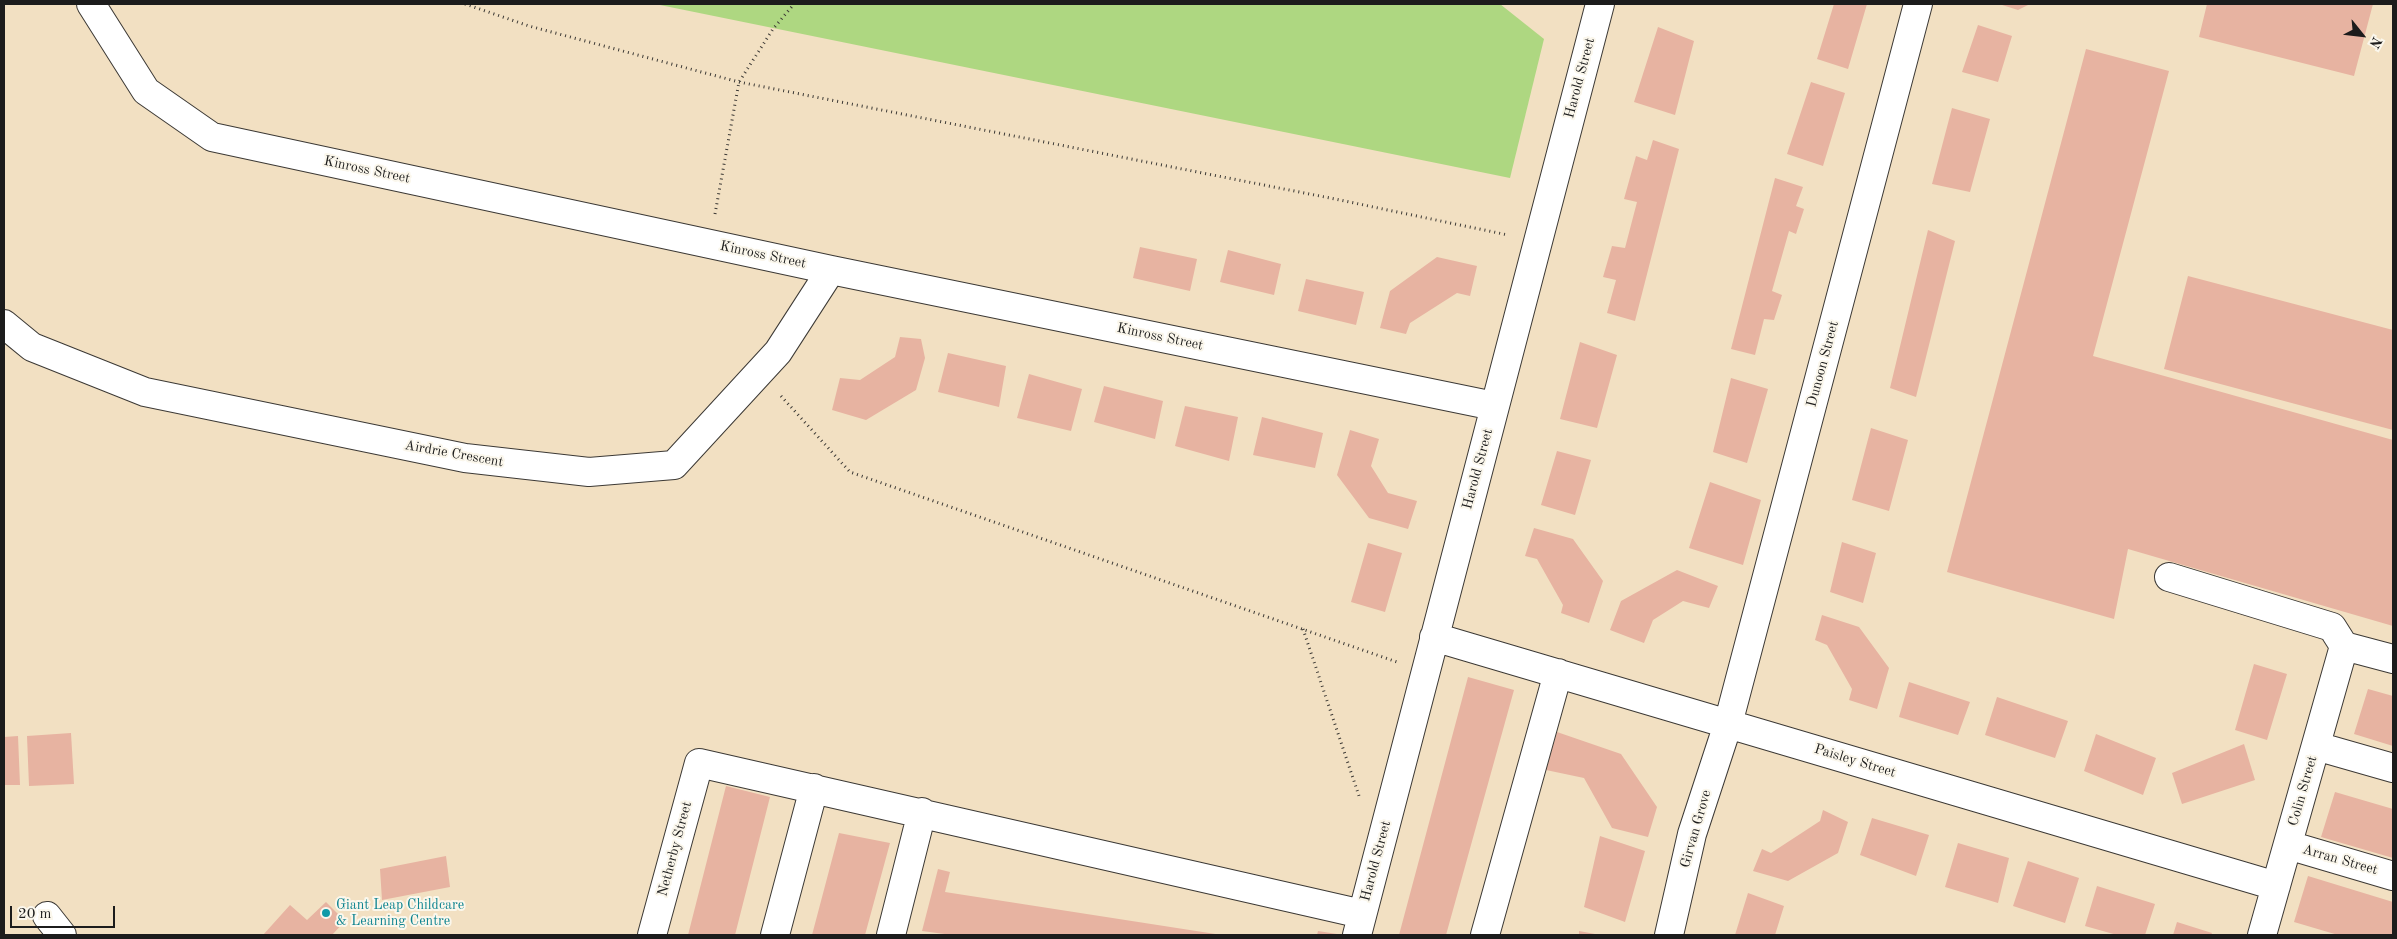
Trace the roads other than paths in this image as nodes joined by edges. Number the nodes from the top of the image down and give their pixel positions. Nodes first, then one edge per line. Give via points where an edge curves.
1 (91, 4) edge
2 (1600, 4) edge
3 (1918, 4) edge
4 (831, 270) junction
5 (4, 324) edge
6 (1494, 406) junction
7 (2169, 577) dead end
8 (1434, 637) junction
9 (2344, 646) junction
10 (2393, 659) edge
11 (1558, 673) junction
12 (1728, 724) junction
13 (2316, 746) junction
14 (2393, 768) edge
15 (814, 788) junction
16 (922, 812) junction
17 (2288, 845) junction
18 (2393, 876) edge
19 (2276, 886) junction
20 (1359, 925) edge
21 (652, 935) edge
22 (775, 935) edge
23 (891, 935) edge
24 (1485, 935) edge
25 (1669, 935) edge
26 (2263, 935) edge

1 - 4 street, Kinross Street via 146,91 212,137
2 - 6 street, Harold Street
3 - 12 street, Dunoon Street
4 - 5 street, Airdrie Crescent via 778,352 674,465 589,472 465,458 145,392 32,347
4 - 6 street, Kinross Street
6 - 8 street, Harold Street
7 - 9 street via 2332,627
8 - 11 street, Paisley Street
8 - 20 street, Harold Street
9 - 10 street
9 - 13 street, Colin Street
11 - 12 street, Paisley Street
11 - 24 street
12 - 19 street, Paisley Street
12 - 25 street, Girvan Grove via 1692,834
13 - 14 street
13 - 17 street, Colin Street
15 - 16 street
15 - 21 street, Netherby Street via 698,763
15 - 22 street
16 - 20 street
16 - 23 street
17 - 18 street, Arran Street
17 - 19 street, Colin Street
19 - 26 street, Colin Street

